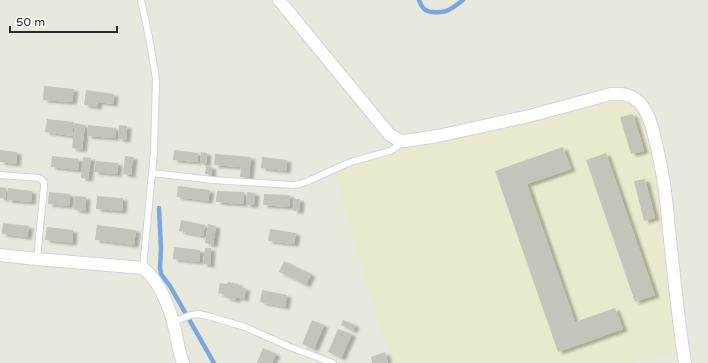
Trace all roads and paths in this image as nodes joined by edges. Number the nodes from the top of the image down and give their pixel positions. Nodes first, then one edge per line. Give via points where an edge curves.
1 (141, 0) edge
2 (279, 0) edge
3 (405, 141) junction
4 (152, 173) junction
5 (0, 175) edge
6 (0, 255) edge
7 (37, 259) junction
8 (142, 268) junction
9 (178, 320) junction
10 (183, 363) edge
11 (333, 363) edge
12 (685, 363) edge

1 - 4 lane via 156,79
2 - 3 street via 388,134
3 - 4 lane via 390,151 365,157 300,184 228,181
3 - 12 street via 500,123 611,94 626,94 637,100 650,121 660,162
4 - 8 lane
5 - 7 lane via 39,178 44,182
6 - 7 street
7 - 8 street
8 - 9 street via 151,275
9 - 10 street via 178,348
9 - 11 lane via 198,314 208,316 245,327

